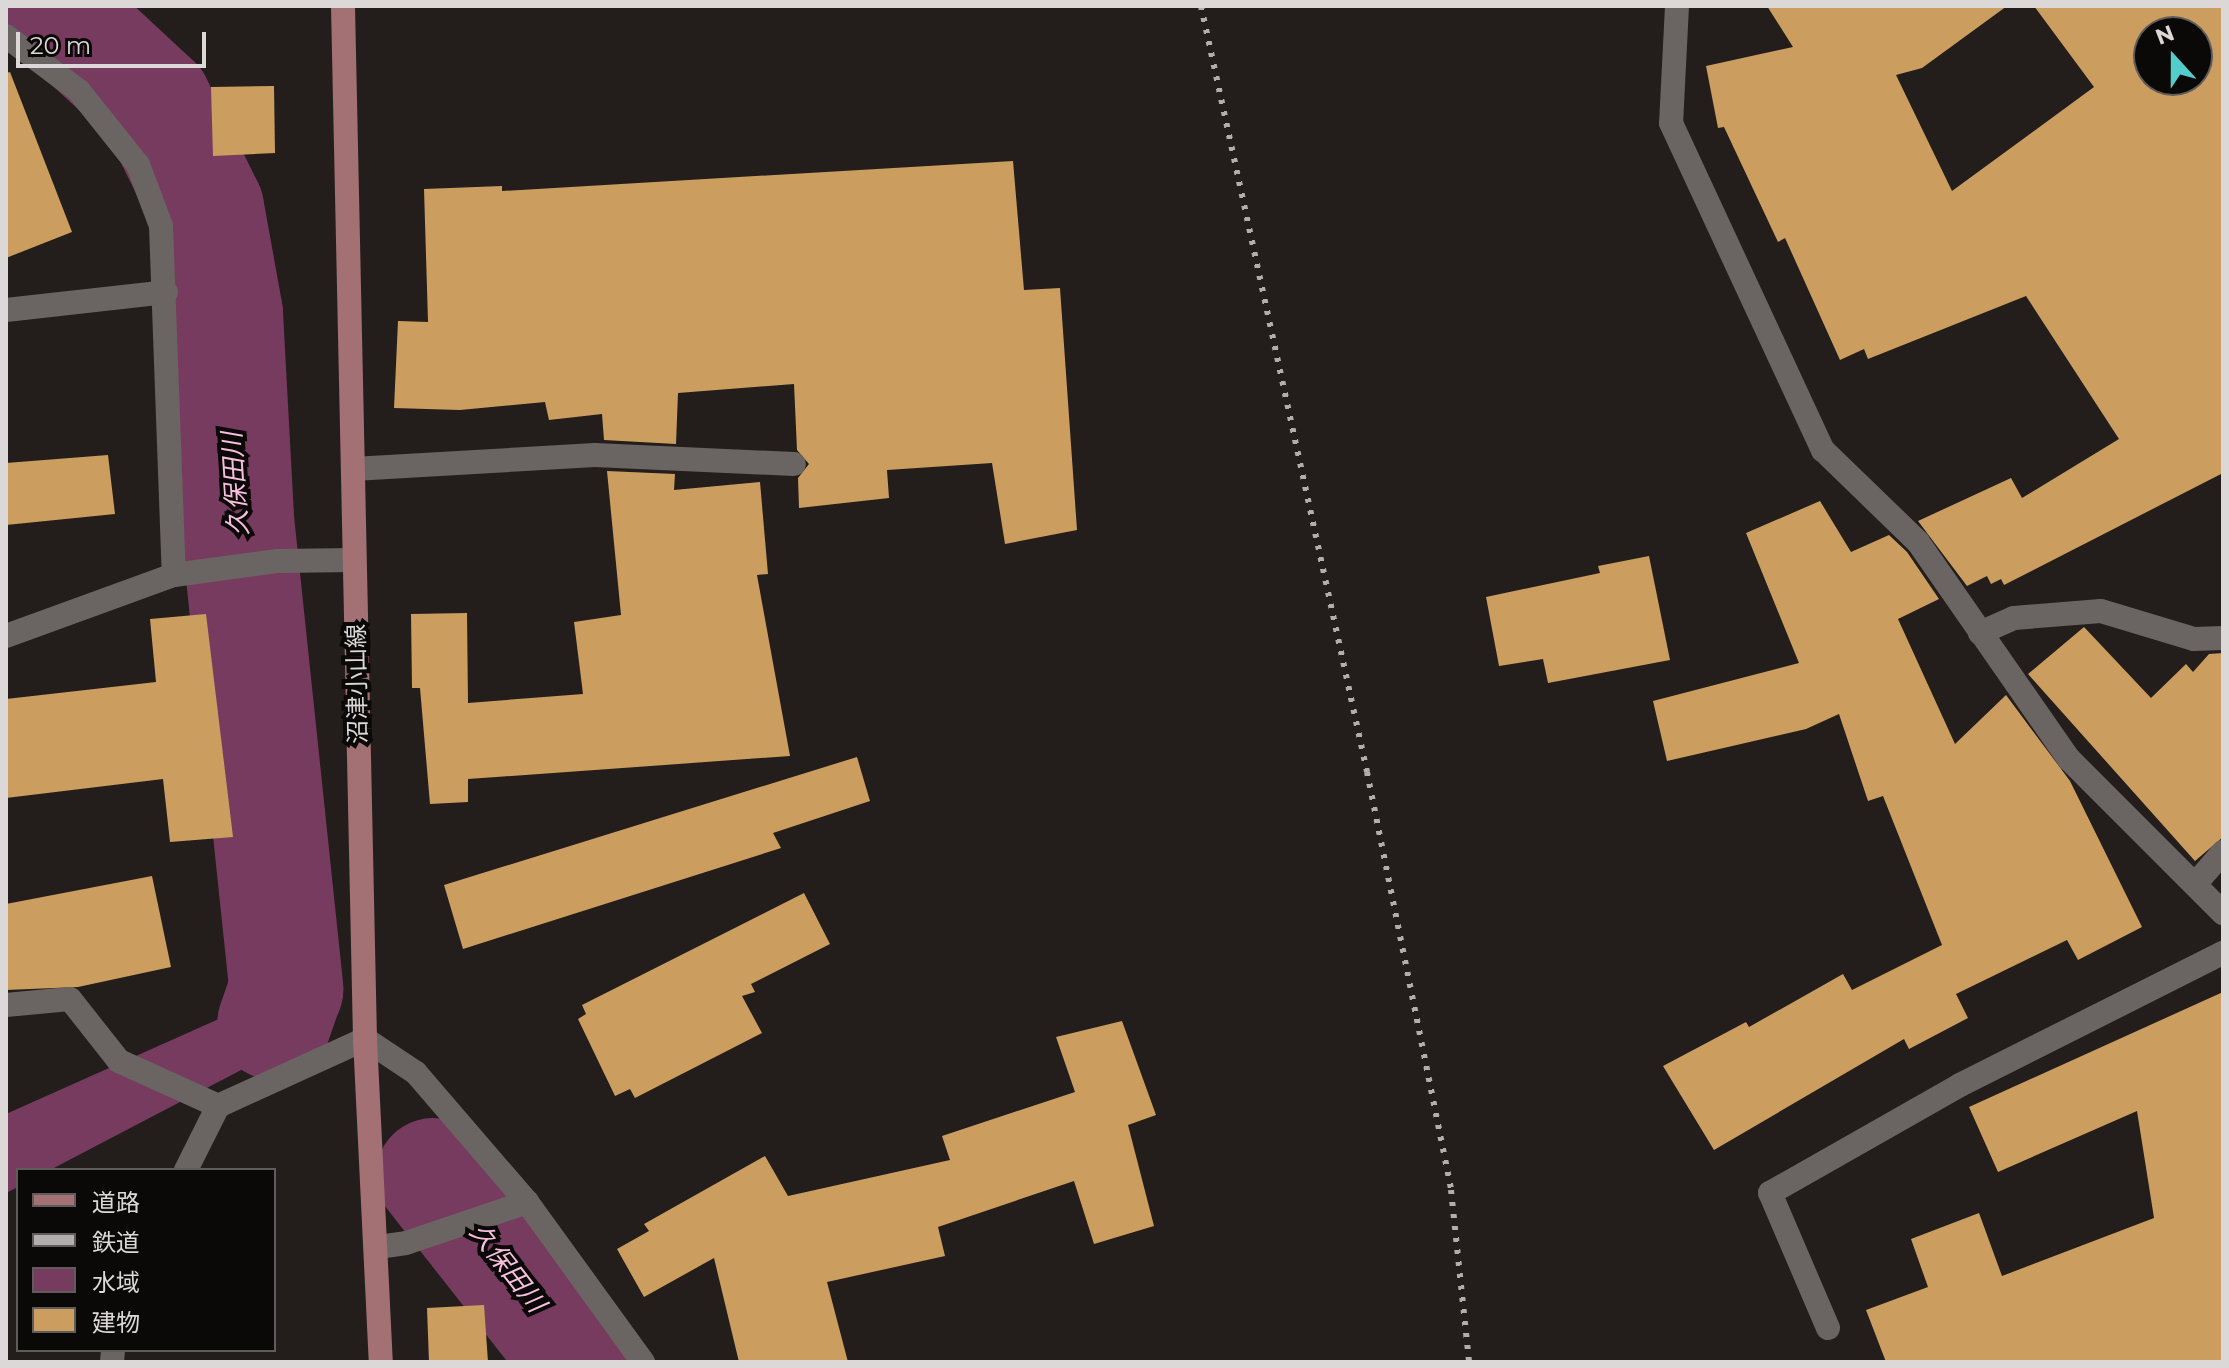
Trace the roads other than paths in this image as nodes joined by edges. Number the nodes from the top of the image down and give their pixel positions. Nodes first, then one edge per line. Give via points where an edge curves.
1 (343, 6) edge
2 (1677, 6) edge
3 (6, 36) edge
4 (166, 292) junction
5 (6, 310) edge
6 (794, 464) dead end
7 (353, 469) junction
8 (354, 560) junction
9 (174, 575) junction
10 (1980, 633) junction
11 (6, 636) edge
12 (2223, 638) edge
13 (2223, 852) edge
14 (2197, 882) junction
15 (2223, 913) edge
16 (2223, 953) edge
17 (6, 1005) edge
18 (365, 1039) junction
19 (210, 1103) junction
20 (187, 1168) edge
21 (527, 1202) junction
22 (378, 1247) junction
23 (1828, 1328) dead end
24 (381, 1362) edge
25 (643, 1362) edge

1 - 7 main road, 沼津小山線
2 - 10 street via 1671,123 1823,450 1918,542
3 - 4 street via 79,91 138,165 161,226
4 - 5 street
4 - 9 street
6 - 7 street via 595,455
7 - 8 main road, 沼津小山線
8 - 9 street via 278,561
8 - 18 main road, 沼津小山線
9 - 11 street
10 - 12 street via 2014,618 2101,611 2194,639
10 - 14 street via 2069,759
13 - 14 street
14 - 15 street
16 - 23 street via 1960,1085 1770,1193
17 - 19 street via 70,999 119,1061
18 - 19 street
18 - 21 street via 416,1073
18 - 22 main road, 沼津小山線
19 - 20 street
21 - 22 street via 406,1243
21 - 25 street
22 - 24 main road, 沼津小山線

